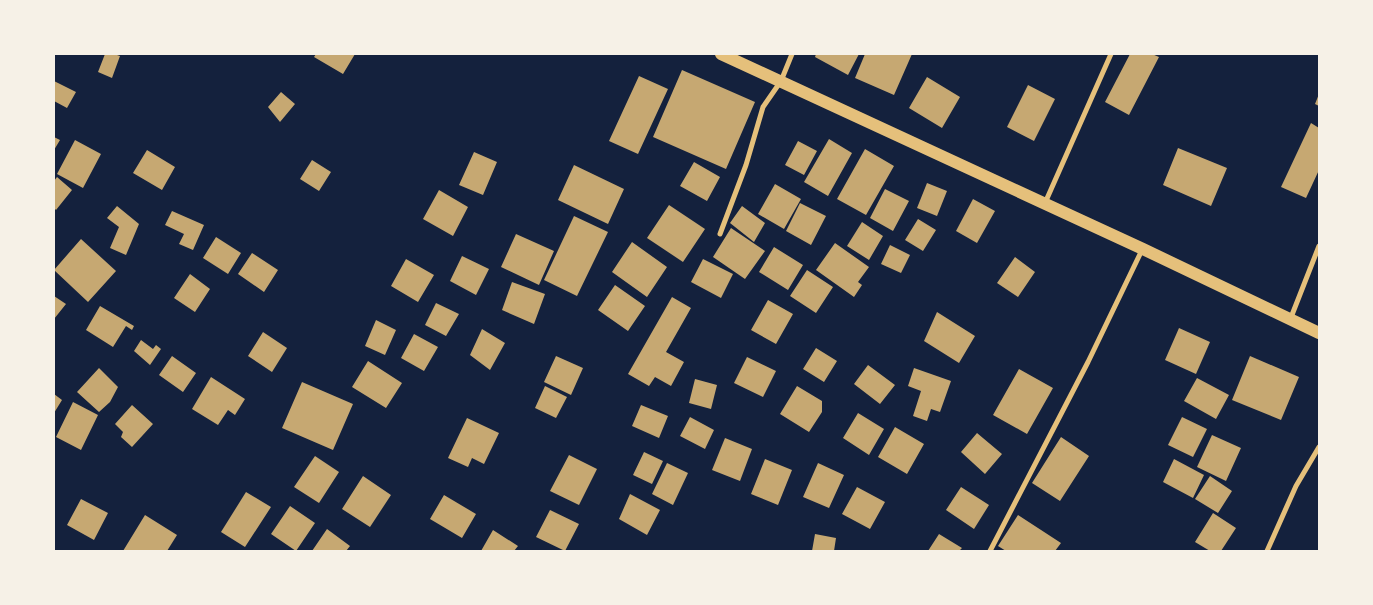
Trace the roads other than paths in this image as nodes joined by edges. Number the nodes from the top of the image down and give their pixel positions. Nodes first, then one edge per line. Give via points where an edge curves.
1 (721, 54) edge
2 (792, 54) edge
3 (1111, 54) edge
4 (780, 81) junction
5 (1045, 203) junction
6 (720, 234) dead end
7 (1319, 246) edge
8 (1143, 249) junction
9 (1290, 320) junction
10 (1319, 333) edge
11 (1319, 447) edge
12 (990, 551) edge
13 (1267, 551) edge

1 - 4 main road
2 - 4 street
3 - 5 street
4 - 5 main road
4 - 6 street via 763,107
5 - 8 main road
7 - 9 street
8 - 9 main road
8 - 12 street
9 - 10 main road
11 - 13 street via 1296,486

